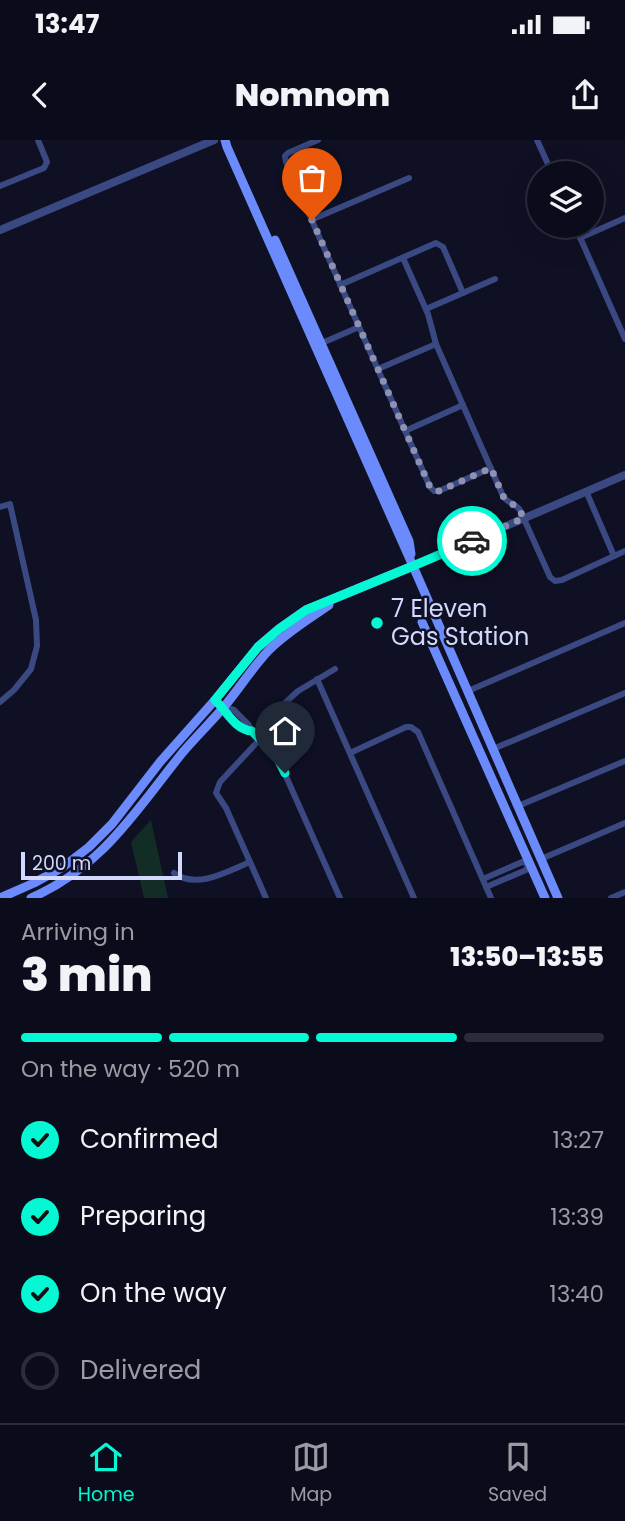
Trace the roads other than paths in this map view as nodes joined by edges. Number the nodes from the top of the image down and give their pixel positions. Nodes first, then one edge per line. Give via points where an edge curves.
1 (38, 140) edge
2 (214, 140) edge
3 (226, 140) edge
4 (318, 140) edge
5 (537, 140) edge
6 (547, 161) edge
7 (409, 178) dead end
8 (0, 186) edge
9 (625, 218) edge
10 (312, 220) junction
11 (604, 227) edge
12 (0, 230) edge
13 (580, 238) edge
14 (403, 257) junction
15 (495, 279) dead end
16 (340, 285) junction
17 (463, 293) junction
18 (426, 309) junction
19 (359, 327) junction
20 (625, 339) edge
21 (322, 343) junction
22 (436, 344) junction
23 (377, 369) junction
24 (463, 405) junction
25 (405, 431) junction
26 (491, 468) junction
27 (625, 475) edge
28 (586, 491) junction
29 (0, 507) edge
30 (524, 518) junction
31 (625, 551) edge
32 (614, 556) junction
33 (413, 566) junction
34 (340, 597) junction
35 (422, 622) dead end
36 (625, 623) edge
37 (451, 652) junction
38 (335, 670) dead end
39 (317, 679) junction
40 (468, 691) junction
41 (625, 692) edge
42 (215, 700) junction
43 (0, 702) edge
44 (223, 707) junction
45 (463, 714) junction
46 (260, 739) junction
47 (493, 749) junction
48 (350, 753) junction
49 (625, 761) edge
50 (518, 806) junction
51 (625, 823) edge
52 (541, 859) junction
53 (250, 862) junction
54 (530, 863) junction
55 (174, 873) dead end
56 (483, 879) junction
57 (486, 887) junction
58 (625, 892) edge
59 (35, 897) edge
60 (0, 898) edge
61 (266, 898) edge
62 (340, 898) edge
63 (414, 898) edge
64 (491, 898) edge
65 (545, 898) edge
66 (558, 898) edge
67 (611, 898) edge

1 - 8 street via 47,162 44,168
2 - 12 street
3 - 21 main road
3 - 33 main road
4 - 10 street via 285,156
5 - 6 street
7 - 10 street
9 - 11 street
10 - 16 street
13 - 20 street
14 - 16 street
14 - 17 street via 439,244
14 - 18 street
15 - 17 street
16 - 19 street
17 - 18 street
18 - 22 street
19 - 21 street
19 - 23 street
21 - 33 main road via 409,541
22 - 23 street
22 - 24 street
23 - 25 street
24 - 25 street
24 - 26 street
25 - 26 street via 434,491
26 - 30 street via 504,498
27 - 28 street
28 - 30 street
28 - 32 street
29 - 43 street via 10,503 36,620 37,646 31,669
30 - 32 street via 555,581
30 - 33 street
31 - 32 street
33 - 34 main road
33 - 37 main road
34 - 42 main road via 306,610 279,629 258,647
34 - 44 main road via 271,649
35 - 45 main road
36 - 40 street
37 - 40 main road
37 - 45 main road
38 - 39 street
39 - 46 street via 285,703
39 - 48 street
40 - 47 main road
41 - 47 street
42 - 44 street
42 - 60 main road via 89,847 63,867
44 - 46 street via 234,710
44 - 59 main road via 111,842
45 - 54 main road
46 - 53 street via 216,789
46 - 62 street via 282,765
47 - 50 main road
48 - 56 street via 406,727 415,729
48 - 63 street
49 - 50 street
50 - 52 main road
51 - 52 street
52 - 54 main road
52 - 66 main road
53 - 55 street via 202,879
53 - 61 street
54 - 56 street
54 - 57 street via 526,870
54 - 65 main road
56 - 57 street
57 - 64 street
58 - 67 street

